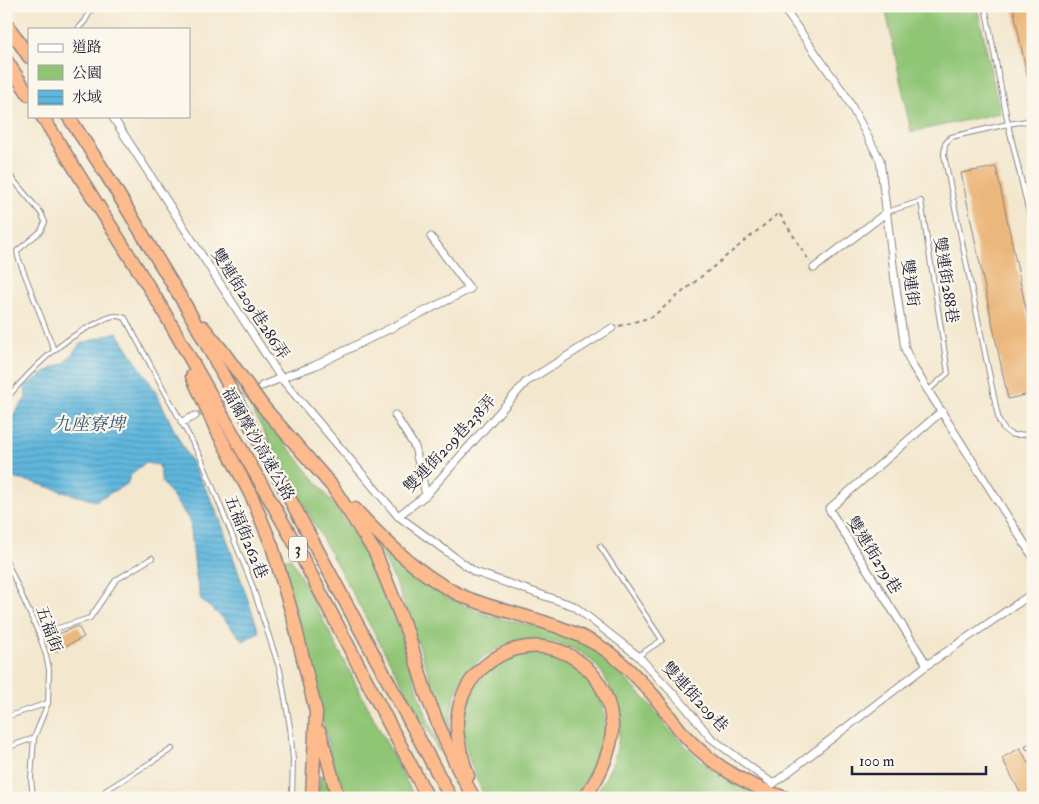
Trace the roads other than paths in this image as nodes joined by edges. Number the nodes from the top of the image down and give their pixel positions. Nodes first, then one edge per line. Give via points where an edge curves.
1 (94, 6) edge
2 (782, 6) edge
3 (985, 6) edge
4 (6, 23) edge
5 (79, 28) edge
6 (28, 56) edge
7 (6, 60) edge
8 (28, 93) edge
9 (43, 118) edge
10 (69, 118) edge
11 (113, 118) edge
12 (1033, 120) edge
13 (1008, 124) junction
14 (6, 171) edge
15 (887, 212) junction
16 (1033, 230) edge
17 (430, 237) dead end
18 (814, 268) road end
19 (160, 305) junction
20 (187, 308) junction
21 (612, 328) road end
22 (54, 350) junction
23 (281, 378) junction
24 (262, 386) tunnel mouth
25 (929, 390) junction
26 (6, 399) edge
27 (942, 411) junction
28 (195, 416) tunnel mouth
29 (396, 416) dead end
30 (182, 422) junction
31 (1033, 433) edge
32 (332, 486) junction
33 (426, 495) junction
34 (398, 516) junction
35 (600, 546) dead end
36 (1033, 557) edge
37 (152, 558) dead end
38 (6, 560) edge
39 (1033, 594) edge
40 (39, 634) junction
41 (638, 656) junction
42 (927, 665) junction
43 (48, 703) junction
44 (316, 712) junction
45 (6, 717) edge
46 (34, 738) junction
47 (6, 748) edge
48 (172, 749) dead end
49 (474, 797) edge
50 (33, 798) edge
51 (110, 798) edge
52 (292, 798) edge
53 (312, 798) edge
54 (338, 798) edge
55 (428, 798) edge
56 (451, 798) edge
57 (584, 798) edge
58 (786, 798) edge

1 - 5 lane
2 - 15 street, 雙連街 via 846,96 880,160
3 - 13 lane
4 - 6 highway
7 - 8 highway
9 - 19 highway, 福爾摩沙高速公路 / 3
10 - 20 highway, 福爾摩沙高速公路 / 3
11 - 23 street, 雙連街209巷286弄
12 - 13 lane
13 - 16 lane
13 - 31 lane via 951,138 945,144 944,155 999,421 1003,431 1010,435
14 - 22 lane via 45,222 42,231 17,251
15 - 18 street
15 - 25 street, 雙連街 via 905,349
15 - 25 lane, 雙連街288巷 via 921,201 948,374
17 - 23 street, 雙連街209巷286弄 via 470,289 314,366
19 - 44 highway via 215,427 252,497 272,546
19 - 55 highway, 福爾摩沙高速公路 / 3 via 294,542
20 - 32 highway via 222,349 265,409
20 - 56 highway, 福爾摩沙高速公路 / 3
21 - 33 street, 雙連街209巷238弄 via 526,382
22 - 26 lane
22 - 30 lane, 五福街262巷 via 82,330 111,316 125,318
23 - 24 street
23 - 34 street, 雙連街209巷238弄
25 - 27 street, 雙連街
27 - 36 street, 雙連街
27 - 42 street, 雙連街279巷 via 829,508
28 - 30 street
29 - 33 street via 415,447
30 - 52 lane, 五福街262巷 via 201,458 251,582 280,670 290,727
32 - 49 highway via 375,552 408,634 430,704
32 - 58 highway via 374,531 416,568 466,597 567,630 601,647 654,695 687,737 717,765 750,785
33 - 34 street, 雙連街209巷238弄
34 - 41 street, 雙連街209巷 via 474,572 574,606
35 - 41 lane via 662,640
37 - 40 lane via 116,580 90,618
38 - 40 lane, 五福街
39 - 42 street, 雙連街209巷
40 - 43 lane, 五福街 via 49,670
41 - 42 street, 雙連街209巷 via 711,738 773,784
43 - 45 lane
43 - 46 lane, 五福街
44 - 53 highway
44 - 54 highway
46 - 47 lane
46 - 50 lane, 五福街
48 - 51 lane via 105,791
49 - 57 highway via 458,736 458,714 465,689 479,670 492,660 521,647 535,646 578,659 601,684 608,700 613,726 611,739 599,774

